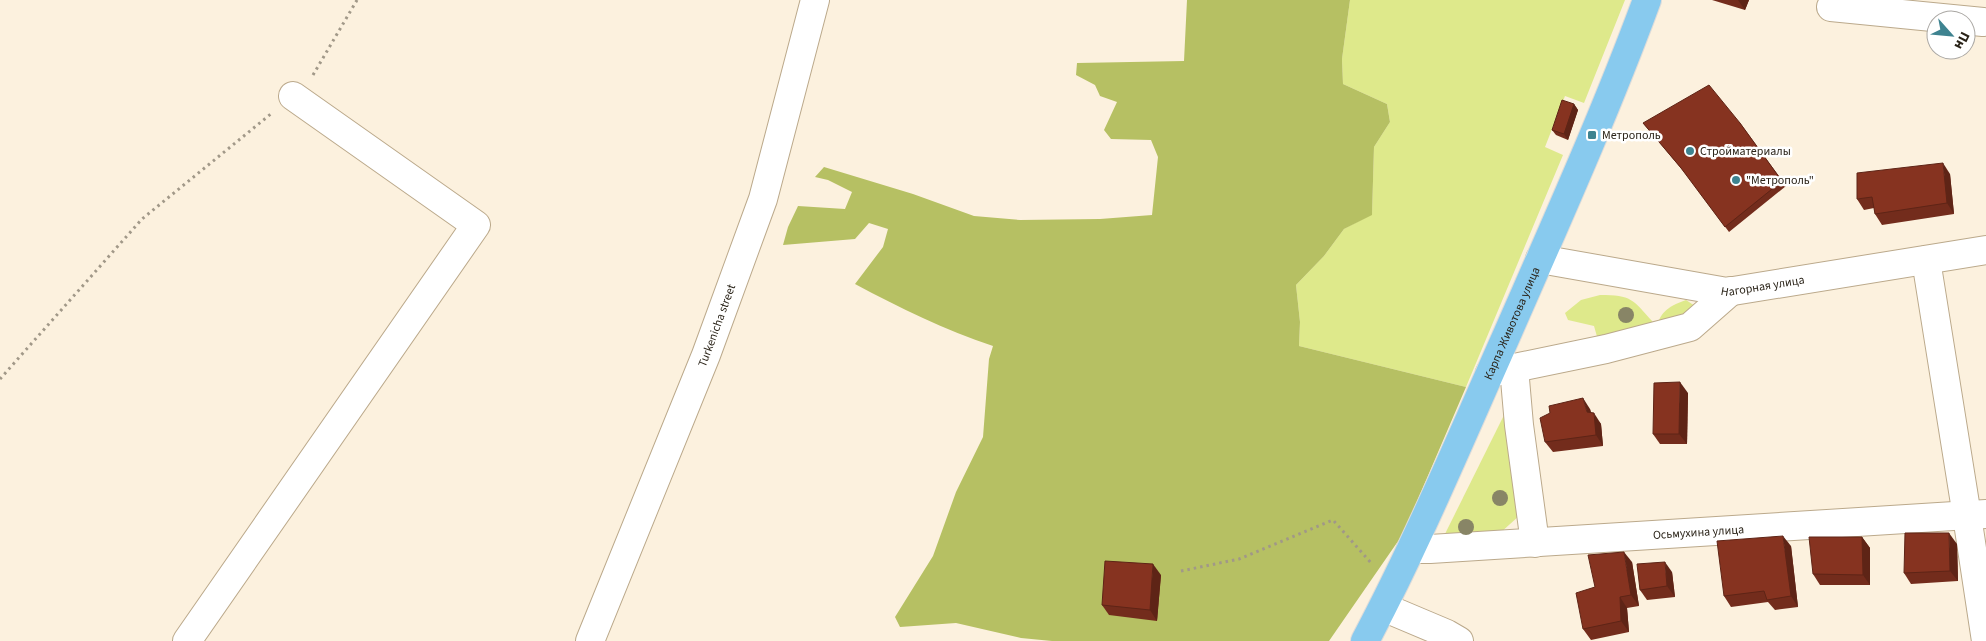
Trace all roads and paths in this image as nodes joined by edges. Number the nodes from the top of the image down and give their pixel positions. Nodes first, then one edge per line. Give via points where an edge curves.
1 (357, 0) edge
2 (815, 0) edge
3 (1647, 0) edge
4 (1832, 7) dead end
5 (1983, 16) edge
6 (293, 96) junction
7 (1986, 250) edge
8 (1540, 259) junction
9 (1926, 260) junction
10 (1731, 291) junction
11 (1502, 370) junction
12 (0, 379) edge
13 (1977, 515) edge
14 (1535, 543) junction
15 (1411, 549) junction
16 (1181, 571) dead end
17 (1388, 597) junction
18 (186, 641) edge
19 (590, 641) edge
20 (1365, 641) edge
21 (1459, 641) edge
22 (1986, 641) edge

1 - 6 path via 307,84
2 - 19 street, Turkenicha street via 763,199 706,355
3 - 8 main road, Карпа Животова улица
4 - 5 street
6 - 12 path via 142,219
6 - 18 street via 476,225
7 - 9 street, Нагорная улица
8 - 10 street, Нагорная улица
8 - 11 main road, Карпа Животова улица
9 - 10 street, Нагорная улица
9 - 13 street
10 - 11 street via 1690,327 1606,349
11 - 14 street via 1519,424
11 - 15 main road, Карпа Животова улица
13 - 14 street, Осьмухина улица
13 - 22 street
14 - 15 street, Осьмухина улица
15 - 17 main road, Карпа Животова улица
16 - 17 path via 1239,559 1333,520
17 - 20 main road, Карпа Животова улица
17 - 21 street

